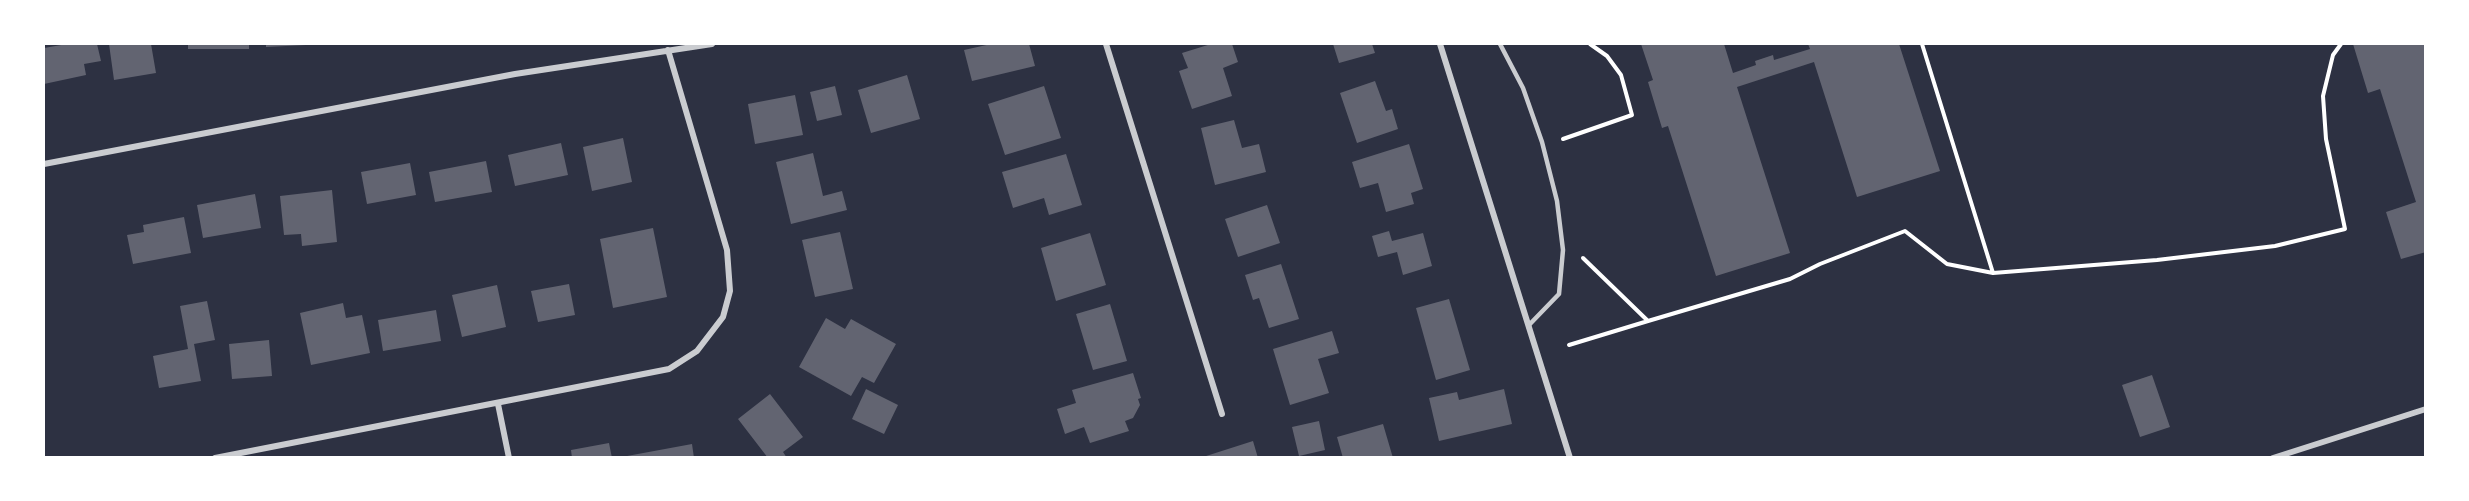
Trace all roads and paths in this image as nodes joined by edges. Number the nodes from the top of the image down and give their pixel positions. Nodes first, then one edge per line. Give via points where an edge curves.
1 (712, 44) edge
2 (1106, 44) edge
3 (1440, 44) edge
4 (1500, 44) edge
5 (1590, 44) edge
6 (1922, 44) edge
7 (2341, 44) edge
8 (669, 50) junction
9 (1563, 139) dead end
10 (44, 164) edge
11 (1583, 258) dead end
12 (1993, 273) junction
13 (1648, 321) junction
14 (1529, 325) junction
15 (1569, 345) dead end
16 (498, 404) junction
17 (2426, 409) edge
18 (1222, 414) dead end
19 (215, 458) edge
20 (509, 458) edge
21 (1570, 458) edge
22 (2273, 458) edge

1 - 8 street
2 - 18 street
3 - 14 street
4 - 14 lane via 1523,88 1542,142 1557,201 1563,250 1559,294
5 - 9 path via 1607,56 1621,75 1632,115
6 - 12 path
7 - 12 path via 2333,56 2323,96 2326,139 2345,229 2275,246
8 - 10 street via 515,74
8 - 16 street via 727,250 730,291 723,317 697,351 669,369
11 - 13 path
12 - 13 path via 1947,264 1905,231 1790,279
13 - 15 path
14 - 21 street
16 - 19 street
16 - 20 street
17 - 22 street

